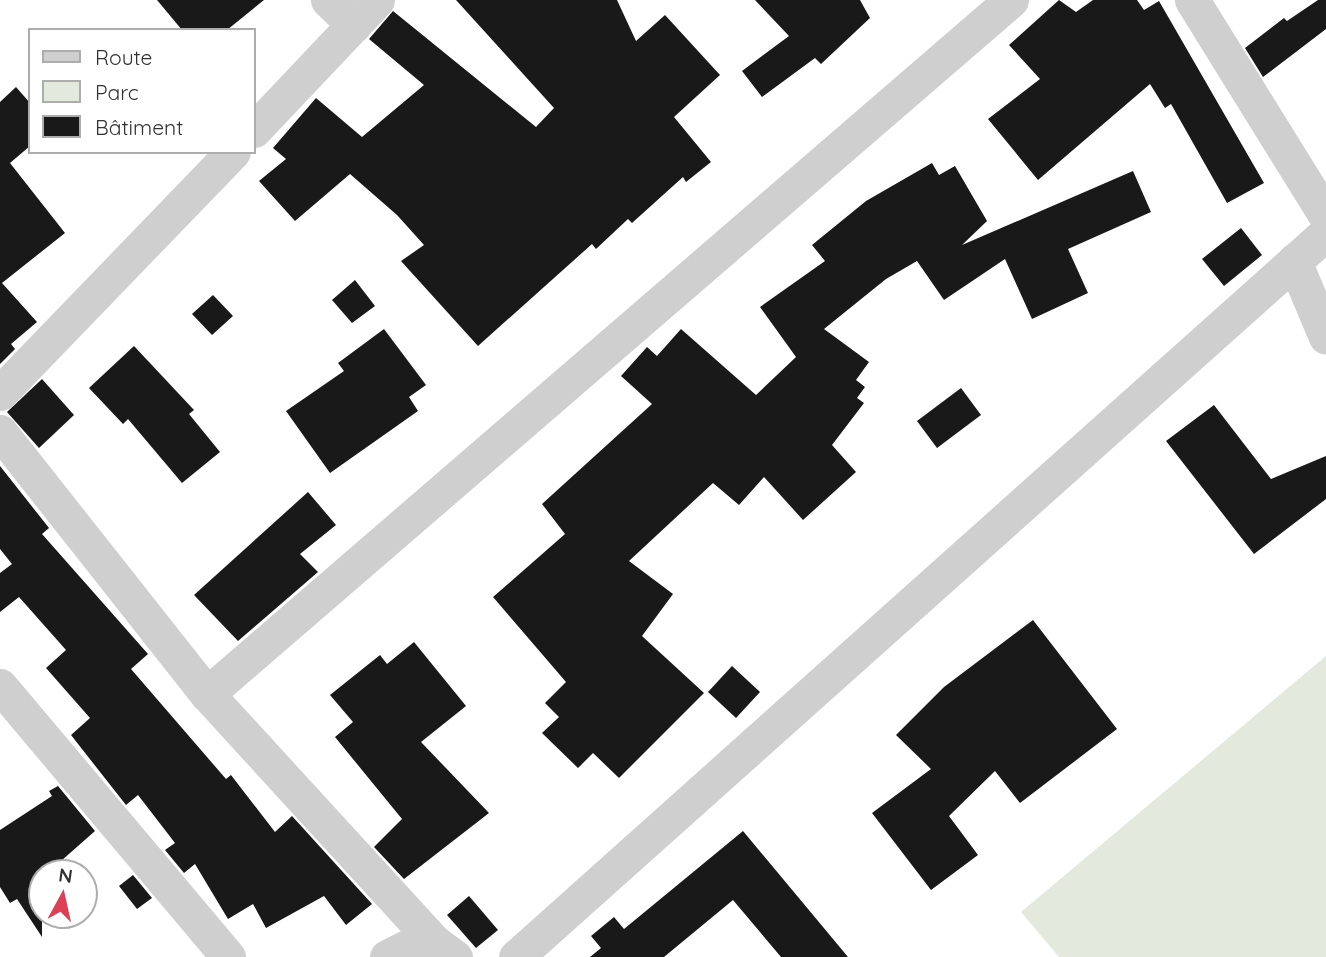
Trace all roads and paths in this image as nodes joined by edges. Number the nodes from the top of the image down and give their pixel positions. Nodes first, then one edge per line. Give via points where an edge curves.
1 (328, 0) edge
2 (1011, 0) edge
3 (1192, 0) edge
4 (366, 13) edge
5 (256, 129) edge
6 (231, 154) edge
7 (1326, 216) edge
8 (1326, 233) edge
9 (1294, 261) junction
10 (1326, 337) edge
11 (0, 393) edge
12 (0, 432) edge
13 (0, 686) edge
14 (207, 694) junction
15 (444, 950) edge
16 (228, 957) edge
17 (387, 957) edge
18 (516, 957) edge

1 - 4 street
2 - 14 street
3 - 7 street
4 - 5 street
6 - 11 street
8 - 9 street
9 - 10 street
9 - 18 street
12 - 14 street
13 - 16 street
14 - 15 street
15 - 17 street via 416,942

